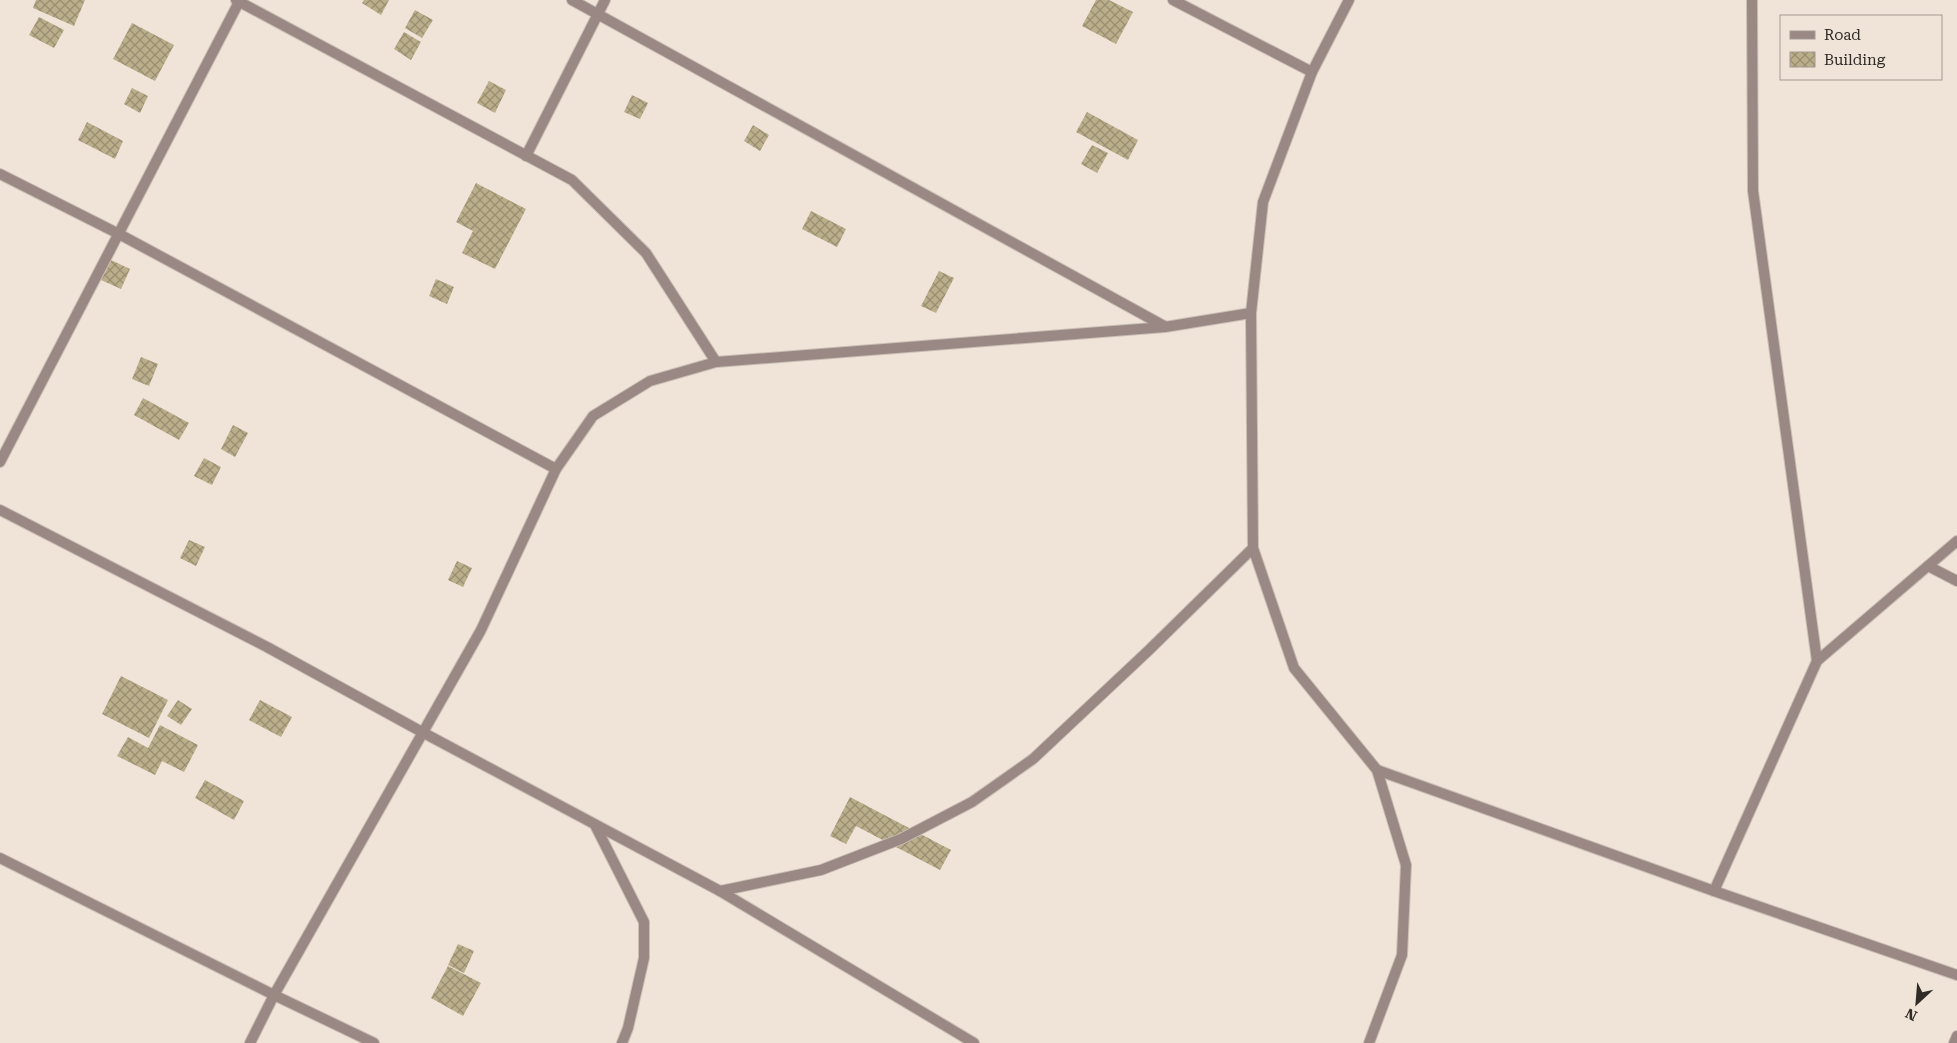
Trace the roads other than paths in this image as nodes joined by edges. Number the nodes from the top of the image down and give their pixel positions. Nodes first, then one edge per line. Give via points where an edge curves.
1 (572, 0) edge
2 (605, 0) edge
3 (1173, 0) edge
4 (1349, 0) edge
5 (1752, 0) edge
6 (238, 1) edge
7 (597, 14) junction
8 (1312, 72) junction
9 (526, 156) junction
10 (0, 174) edge
11 (119, 234) junction
12 (1250, 313) junction
13 (1164, 327) junction
14 (716, 362) junction
15 (0, 462) edge
16 (556, 470) junction
17 (0, 510) edge
18 (1957, 541) edge
19 (1253, 548) junction
20 (1928, 566) junction
21 (1957, 581) edge
22 (1817, 661) junction
23 (422, 732) junction
24 (1377, 770) junction
25 (595, 825) junction
26 (0, 858) edge
27 (720, 891) junction
28 (1714, 891) junction
29 (1957, 975) edge
30 (274, 995) junction
31 (1957, 1036) edge
32 (1372, 1042) edge
33 (250, 1043) edge
34 (374, 1043) edge
35 (622, 1043) edge
36 (974, 1043) edge
37 (1954, 1043) edge

1 - 7 street
2 - 7 street
3 - 8 street
4 - 8 street
5 - 22 street via 1753,191
6 - 9 street
6 - 11 street
7 - 9 street
7 - 13 street
8 - 12 street via 1263,202
9 - 14 street via 572,180 646,253
10 - 11 street
11 - 15 street
11 - 16 street
12 - 13 street
12 - 19 street
13 - 14 street
14 - 16 street via 650,381 594,416
16 - 23 street via 481,630
17 - 23 street via 267,647
18 - 20 street
19 - 24 street via 1294,668
19 - 27 street via 1033,759 972,802 901,838 821,870
20 - 21 street
20 - 22 street
22 - 28 street
23 - 25 street
23 - 30 street
24 - 28 street
24 - 32 street via 1406,865 1402,954
25 - 27 street
25 - 35 street via 644,922 644,958
26 - 30 street
27 - 36 street
28 - 29 street
30 - 33 street
30 - 34 street
31 - 37 street

